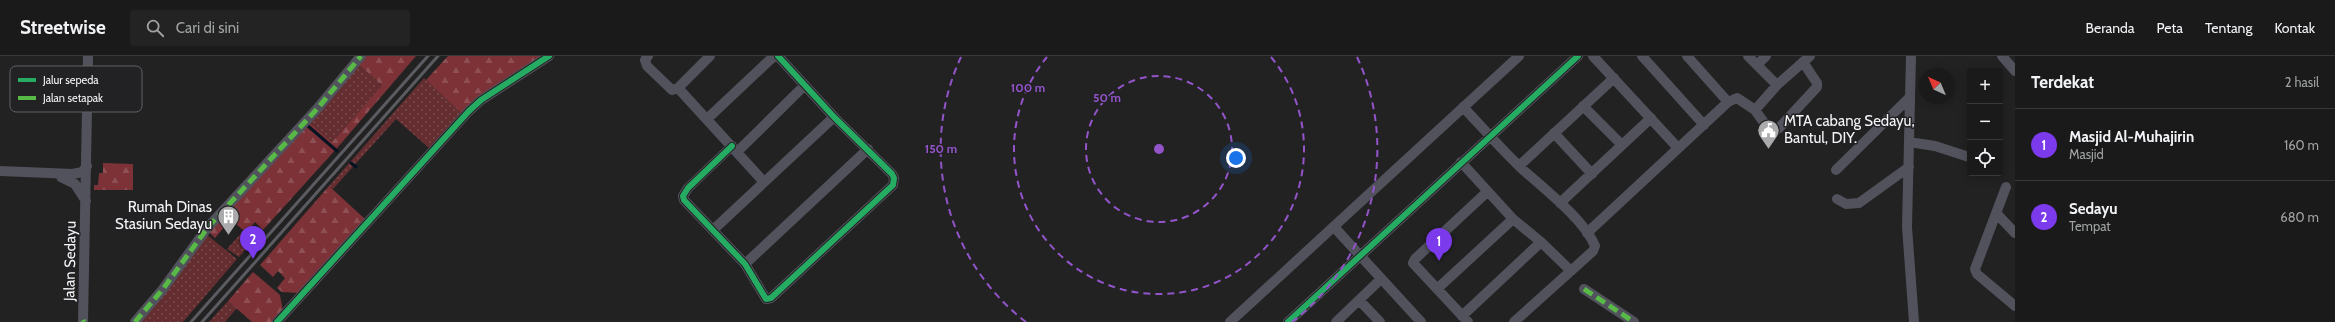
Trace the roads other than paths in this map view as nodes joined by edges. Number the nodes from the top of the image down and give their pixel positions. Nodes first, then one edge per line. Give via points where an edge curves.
1 (88, 56) edge
2 (361, 56) edge
3 (550, 56) edge
4 (648, 56) edge
5 (710, 56) edge
6 (774, 56) edge
7 (778, 56) edge
8 (1518, 56) edge
9 (1578, 56) edge
10 (1593, 56) edge
11 (1642, 56) edge
12 (1687, 56) edge
13 (1748, 56) edge
14 (1766, 56) edge
15 (1911, 56) edge
16 (2002, 56) edge
17 (1807, 59) edge
18 (1757, 65) junction
19 (88, 66) edge
20 (2015, 70) edge
21 (1614, 78) junction
22 (805, 85) junction
23 (1777, 85) junction
24 (678, 88) junction
25 (1910, 97) junction
26 (1728, 102) junction
27 (1583, 106) junction
28 (1463, 107) junction
29 (1755, 110) junction
30 (87, 112) edge
31 (834, 117) junction
32 (1651, 118) junction
33 (707, 119) junction
34 (1704, 125) junction
35 (1554, 133) junction
36 (1490, 136) junction
37 (1909, 142) junction
38 (1622, 145) junction
39 (1678, 148) junction
40 (735, 149) junction
41 (868, 149) junction
42 (1967, 156) edge
43 (1461, 162) junction
44 (87, 166) junction
45 (1519, 166) junction
46 (1909, 167) junction
47 (1836, 170) dead end
48 (0, 171) edge
49 (54, 174) junction
50 (1592, 174) junction
51 (764, 182) junction
52 (2006, 187) dead end
53 (1487, 192) junction
54 (1837, 199) dead end
55 (86, 201) junction
56 (1560, 203) junction
57 (1996, 213) junction
58 (1513, 219) junction
59 (1334, 227) junction
60 (713, 230) junction
61 (1587, 233) junction
62 (2015, 233) edge
63 (1541, 242) junction
64 (1360, 255) junction
65 (745, 264) junction
66 (1570, 271) junction
67 (1381, 279) junction
68 (1436, 289) junction
69 (1584, 289) dead end
70 (2015, 291) edge
71 (2007, 298) junction
72 (1359, 300) junction
73 (2015, 306) edge
74 (1465, 319) edge
75 (83, 321) edge
76 (135, 322) edge
77 (277, 322) edge
78 (1230, 322) edge
79 (1288, 322) edge
80 (1337, 322) edge
81 (1380, 322) edge
82 (1421, 322) edge
83 (1514, 322) edge
84 (1634, 322) edge
85 (1914, 322) edge

1 - 19 street, Jalan Sedayu
2 - 76 street via 317,109 208,228
3 - 77 street via 481,100 469,111
4 - 24 street via 645,60 646,66 670,90
5 - 24 street
6 - 33 street
7 - 22 street
8 - 28 street
9 - 36 street
10 - 21 street
11 - 34 street
12 - 26 street
13 - 18 street
14 - 18 street
15 - 25 street
16 - 20 street
17 - 23 street
17 - 29 street via 1817,86 1779,128 1770,131
18 - 23 street
21 - 27 street
21 - 32 street
22 - 31 street
22 - 40 street
23 - 29 street
24 - 33 street
25 - 37 street
25 - 47 street
26 - 29 street via 1737,98
26 - 34 street
27 - 35 street
27 - 38 street
28 - 36 street
28 - 59 street
30 - 44 street, Jalan Sedayu
31 - 41 street
31 - 51 street
32 - 38 street
32 - 39 street
33 - 40 street
34 - 39 street
35 - 45 street
35 - 50 street
36 - 43 street
36 - 45 street
37 - 42 street via 1935,146
37 - 46 street
38 - 50 street
39 - 61 street
40 - 51 street
40 - 60 street via 688,188 683,196
41 - 65 street
41 - 65 street via 892,174 893,185 771,298 763,297
43 - 53 street
43 - 64 street
44 - 49 street via 78,173
44 - 55 street, Jalan Sedayu
45 - 56 street
46 - 54 street via 1858,203 1846,204
46 - 85 street via 1907,227
48 - 49 street
49 - 55 street via 75,184
50 - 56 street
51 - 60 street
52 - 57 street
53 - 58 street
53 - 68 street via 1414,260 1414,265
55 - 75 street, Jalan Sedayu
56 - 61 street
57 - 62 street
57 - 71 street via 1975,269 1977,274
58 - 63 street
58 - 68 street
59 - 64 street
59 - 78 street
60 - 65 street
61 - 66 street via 1595,248
63 - 66 street
63 - 74 street
64 - 67 street
64 - 79 street
66 - 83 street
67 - 72 street
67 - 82 street
68 - 74 street
69 - 84 street
70 - 71 street
71 - 73 street
72 - 80 street
72 - 81 street

